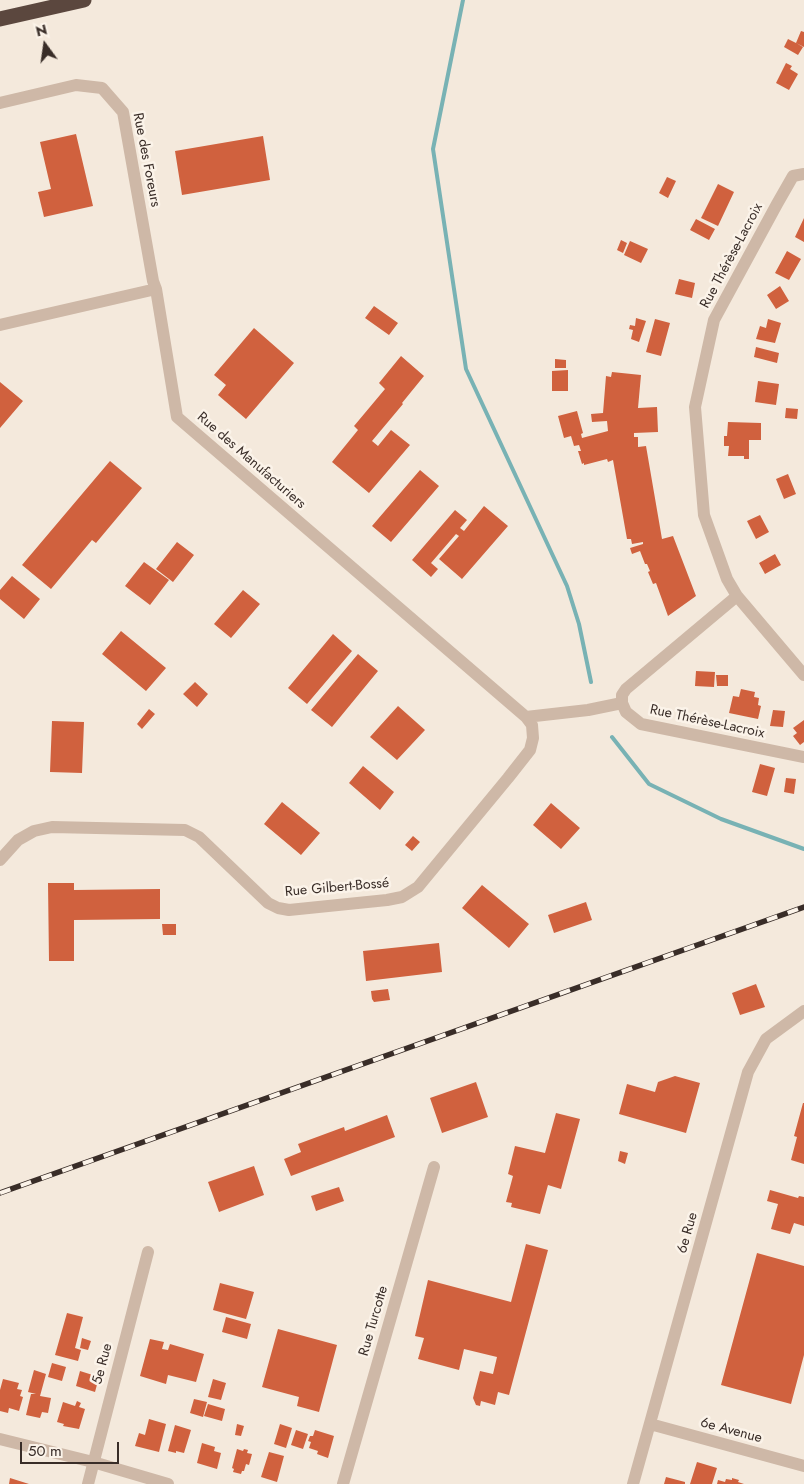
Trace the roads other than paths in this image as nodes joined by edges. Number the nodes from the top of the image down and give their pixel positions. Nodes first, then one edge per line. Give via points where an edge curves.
1 (84, 0) edge
2 (0, 19) edge
3 (0, 103) edge
4 (804, 174) edge
5 (156, 289) junction
6 (0, 325) edge
7 (737, 596) junction
8 (804, 675) edge
9 (622, 703) junction
10 (526, 717) junction
11 (804, 757) edge
12 (0, 860) edge
13 (804, 1011) edge
14 (434, 1167) dead end
15 (148, 1252) dead end
16 (650, 1424) junction
17 (0, 1439) edge
18 (93, 1462) junction
19 (804, 1466) edge
20 (88, 1484) edge
21 (168, 1484) edge
22 (343, 1484) edge
23 (633, 1484) edge

1 - 2 highway
3 - 5 street, Rue des Foreurs via 76,85 102,88 123,112
4 - 7 street, Rue Thérèse-Lacroix via 793,176 714,320 695,407 704,515 727,579
5 - 6 street
5 - 10 street, Rue des Manufacturiers via 177,417
7 - 8 street, Rue Thérèse-Lacroix
7 - 9 street via 626,688
9 - 10 street
9 - 11 street, Rue Thérèse-Lacroix via 626,712 641,724
10 - 12 street, Rue Gilbert-Bossé via 532,726 530,750 418,886 402,897 289,910 278,908 268,903 199,837 185,830 52,827 34,831 18,840
13 - 16 street, 6e Rue via 766,1039 748,1072
14 - 22 street, Rue Turcotte
15 - 18 street, 5e Rue
16 - 19 street, 6e Avenue
16 - 23 street, 6e Rue
17 - 18 street
18 - 20 street, 5e Rue
18 - 21 street

